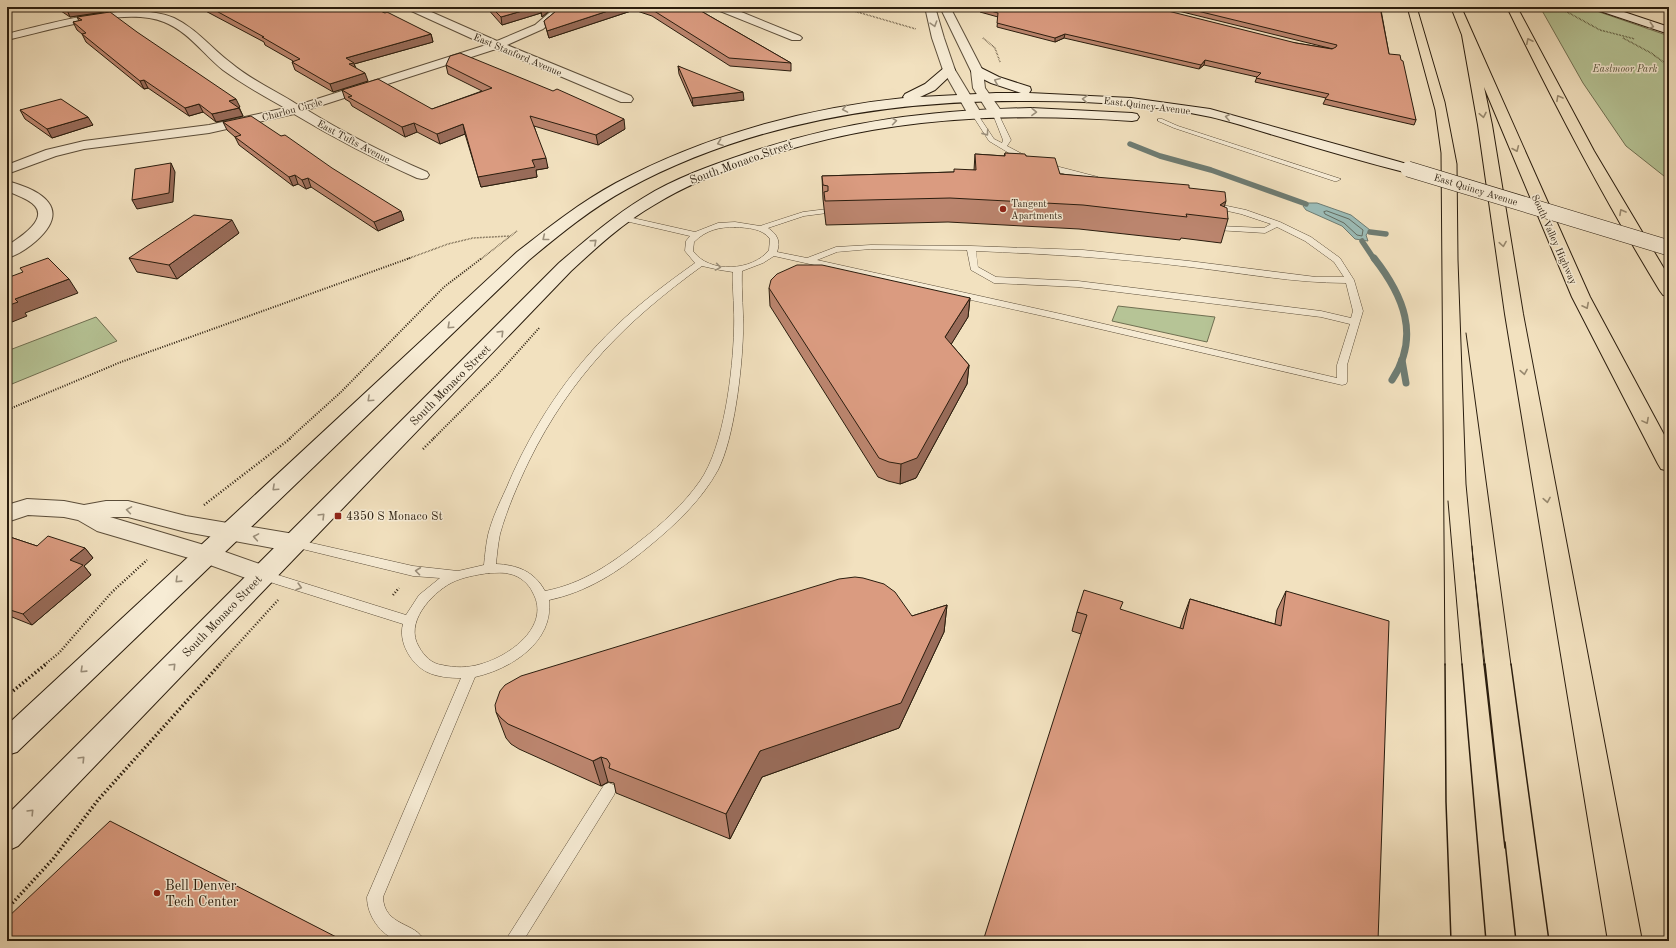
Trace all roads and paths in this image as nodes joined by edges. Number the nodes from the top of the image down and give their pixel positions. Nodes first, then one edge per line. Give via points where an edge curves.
1 (411, 7) edge
2 (563, 7) edge
3 (719, 7) edge
4 (840, 7) edge
5 (930, 7) edge
6 (945, 7) edge
7 (1456, 7) edge
8 (1512, 7) edge
9 (1598, 7) edge
10 (1627, 7) edge
11 (1669, 22) edge
12 (913, 28) dead end
13 (1669, 32) edge
14 (1467, 36) junction
15 (1619, 36) dead end
16 (7, 38) edge
17 (796, 38) dead end
18 (497, 45) junction
19 (1669, 66) edge
20 (949, 70) junction
21 (977, 71) junction
22 (985, 96) junction
23 (964, 97) junction
24 (1062, 97) junction
25 (626, 99) dead end
26 (884, 103) junction
27 (298, 109) junction
28 (995, 112) junction
29 (974, 113) junction
30 (1160, 120) junction
31 (1306, 140) junction
32 (1004, 146) junction
33 (7, 170) edge
34 (422, 175) dead end
35 (1337, 179) dead end
36 (1101, 180) edge
37 (7, 186) edge
38 (1207, 204) edge
39 (824, 211) edge
40 (624, 218) junction
41 (1277, 224) junction
42 (762, 228) junction
43 (1219, 228) edge
44 (696, 235) junction
45 (971, 248) junction
46 (1669, 248) edge
47 (7, 253) edge
48 (772, 253) junction
49 (807, 261) junction
50 (700, 263) junction
51 (738, 269) junction
52 (1350, 280) junction
53 (1669, 291) edge
54 (1355, 322) junction
55 (542, 324) dead end
56 (7, 410) edge
57 (420, 451) dead end
58 (1669, 464) edge
59 (84, 513) junction
60 (7, 514) edge
61 (186, 524) junction
62 (229, 532) junction
63 (166, 542) junction
64 (294, 544) junction
65 (206, 554) junction
66 (489, 568) junction
67 (262, 575) junction
68 (456, 576) junction
69 (291, 585) junction
70 (543, 596) junction
71 (409, 621) junction
72 (470, 673) junction
73 (7, 696) edge
74 (7, 743) edge
75 (609, 790) edge
76 (7, 836) edge
77 (7, 909) edge
78 (416, 941) edge
79 (513, 941) edge
80 (1625, 941) edge

1 - 18 main road, East Stanford Avenue
2 - 18 main road, Charlou Circle via 539,27
3 - 17 main road
4 - 12 path
5 -> 20 main road
6 - 21 main road
7 - 14 highway, South Valley Highway
53 -> 8 highway via 1565,109
9 -> 13 main road
10 - 11 main road
14 -> 58 highway, South Valley Highway via 1581,296
14 -> 80 highway via 1485,125 1514,314
15 - 19 path
16 - 27 main road, East Tufts Avenue via 85,19 114,15 142,14 161,17 196,37 228,68
18 - 25 main road, East Stanford Avenue
18 - 27 main road, Charlou Circle
20 - 23 main road
20 - 26 main road via 924,91
21 - 22 main road via 979,88
24 -> 21 main road via 1006,85
22 - 23 main road, South Monaco Street
22 - 24 main road, East Quincy Avenue
22 - 28 main road
23 - 26 main road, South Monaco Street
23 - 29 main road
31 -> 24 main road, East Quincy Avenue via 1209,113
26 -> 62 main road, South Monaco Street via 817,115 733,138 694,152 651,172 563,223 523,256
27 - 33 main road, Charlou Circle via 187,132 84,145 51,153
27 - 34 main road, East Tufts Avenue via 337,134
28 - 29 main road, South Monaco Street
28 -> 30 main road, East Quincy Avenue
28 - 32 lane via 1007,140
29 -> 32 lane via 991,140
40 -> 29 main road, South Monaco Street via 687,182 720,167 788,143 846,129 917,118
30 - 31 main road, East Quincy Avenue
30 - 35 lane
31 - 46 main road, East Quincy Avenue, bridge
32 - 36 lane via 1041,165
37 - 47 main road via 40,202 46,209 43,224 36,232
38 - 41 lane via 1243,212
39 - 42 lane via 803,214
40 - 44 lane
64 -> 40 main road, South Monaco Street via 565,267
41 - 43 lane via 1265,231
41 - 52 lane via 1308,239 1338,260
42 - 44 lane via 729,224 713,226
42 - 48 lane via 772,236 775,243
44 - 50 lane via 690,241 689,251
45 - 49 lane via 886,247 836,250
45 - 52 lane via 1083,253 1316,280
45 - 54 lane via 974,268 994,280 1086,285 1320,314
48 - 49 lane
48 - 51 lane via 760,262
49 - 54 lane via 1342,382 1342,365
50 -> 51 lane
50 - 66 lane via 643,305 614,332 584,364 558,400 531,444 513,486 494,534
51 - 70 lane via 736,281 739,324 736,366 722,445 713,470 677,516 654,537 600,576 576,588
52 - 54 lane via 1358,310
55 - 57 path via 519,353
56 - 61 path via 121,362 448,244 473,238 510,236 444,287 380,354 318,413 259,464 214,496
59 - 60 main road via 64,509 27,508
61 -> 59 main road via 128,509
59 - 63 main road via 105,525
61 - 62 main road
64 -> 62 main road
62 - 65 main road, South Monaco Street
63 - 65 main road
63 - 73 path via 111,593 59,653
64 - 67 main road, South Monaco Street
68 -> 64 lane via 413,571
65 - 67 main road
65 -> 74 main road, South Monaco Street
66 - 68 lane
66 - 70 lane via 513,570 530,578
67 - 69 lane
76 -> 67 main road, South Monaco Street
68 - 71 lane via 440,584 423,599
69 -> 71 lane
69 - 77 path via 98,800 53,859
70 - 72 lane via 542,621 526,646 499,663
71 - 72 lane via 408,636 412,650 424,664 436,669
72 - 78 lane via 375,897 374,905 382,920
75 - 79 lane

